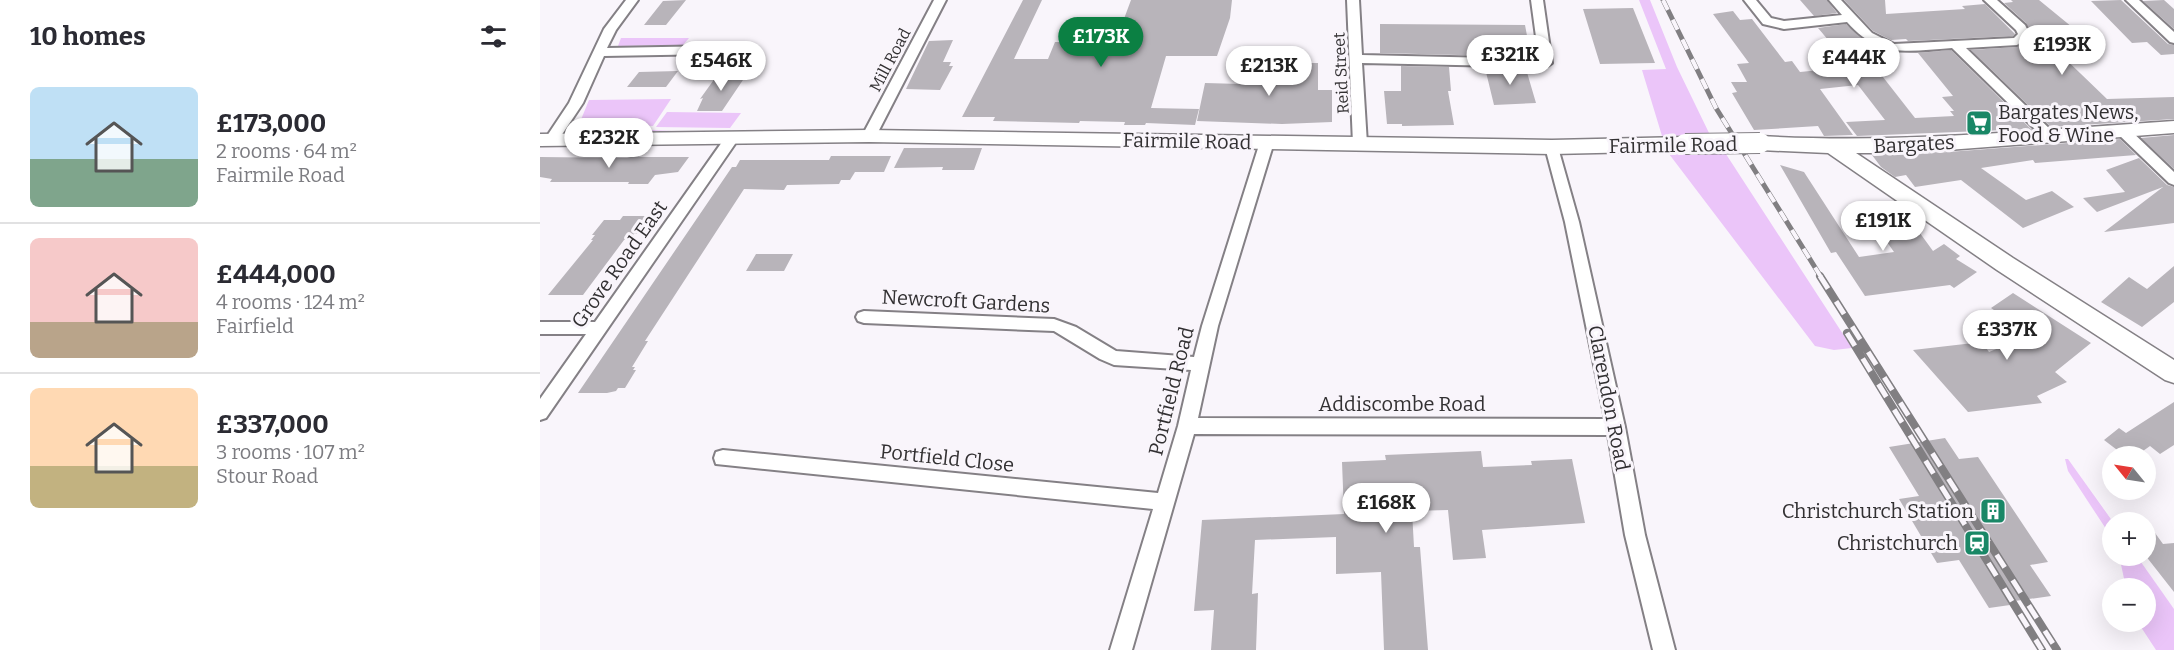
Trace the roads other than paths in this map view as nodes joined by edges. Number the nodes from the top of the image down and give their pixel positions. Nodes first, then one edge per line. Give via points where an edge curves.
1 (631, 0) edge
2 (940, 0) edge
3 (1353, 0) edge
4 (1537, 0) edge
5 (1750, 0) edge
6 (1835, 0) edge
7 (1990, 0) edge
8 (2132, 0) edge
9 (1851, 18) junction
10 (2174, 39) edge
11 (1956, 45) junction
12 (717, 50) dead end
13 (599, 52) junction
14 (1358, 59) junction
15 (2174, 127) edge
16 (2123, 131) junction
17 (2049, 135) junction
18 (869, 136) junction
19 (732, 138) junction
20 (546, 140) edge
21 (1267, 142) junction
22 (1360, 144) junction
23 (1552, 147) junction
24 (1833, 147) junction
25 (2174, 180) edge
26 (864, 317) dead end
27 (540, 328) edge
28 (600, 328) junction
29 (1201, 364) junction
30 (2172, 366) edge
31 (540, 413) edge
32 (1187, 426) junction
33 (1616, 427) junction
34 (723, 458) dead end
35 (1166, 502) junction
36 (1121, 650) edge
37 (1664, 650) edge

1 - 13 street
2 - 18 street, Mill Road
3 - 14 street, Reid Street
4 - 14 street via 1546,63
5 - 9 street via 1767,21 1784,25
6 - 9 street
7 - 11 street via 2024,35 2017,41
8 - 10 street
9 - 11 street via 1870,40 1881,46
11 - 17 street
12 - 13 street
13 - 20 street via 576,103
14 - 22 street, Reid Street
15 - 16 main road, Bargates
16 - 17 main road, Bargates
16 - 25 street
17 - 24 main road, Bargates via 1908,146
18 - 19 main road, Fairmile Road
18 - 21 main road, Fairmile Road
19 - 20 main road, Fairmile Road
19 - 28 street, Grove Road East
21 - 22 main road, Fairmile Road
21 - 29 street, Portfield Road
22 - 23 main road, Fairmile Road
23 - 24 main road, Fairmile Road, bridge via 1760,143
23 - 33 street, Clarendon Road
24 - 30 main road via 2005,264
26 - 29 street, Newcroft Gardens via 1054,325 1068,328 1114,358
27 - 28 street
28 - 31 street, Grove Road East
29 - 32 street, Portfield Road
32 - 33 street, Addiscombe Road
32 - 35 street, Portfield Road
33 - 37 street, Clarendon Road via 1635,535
34 - 35 street, Portfield Close
35 - 36 street, Portfield Road

